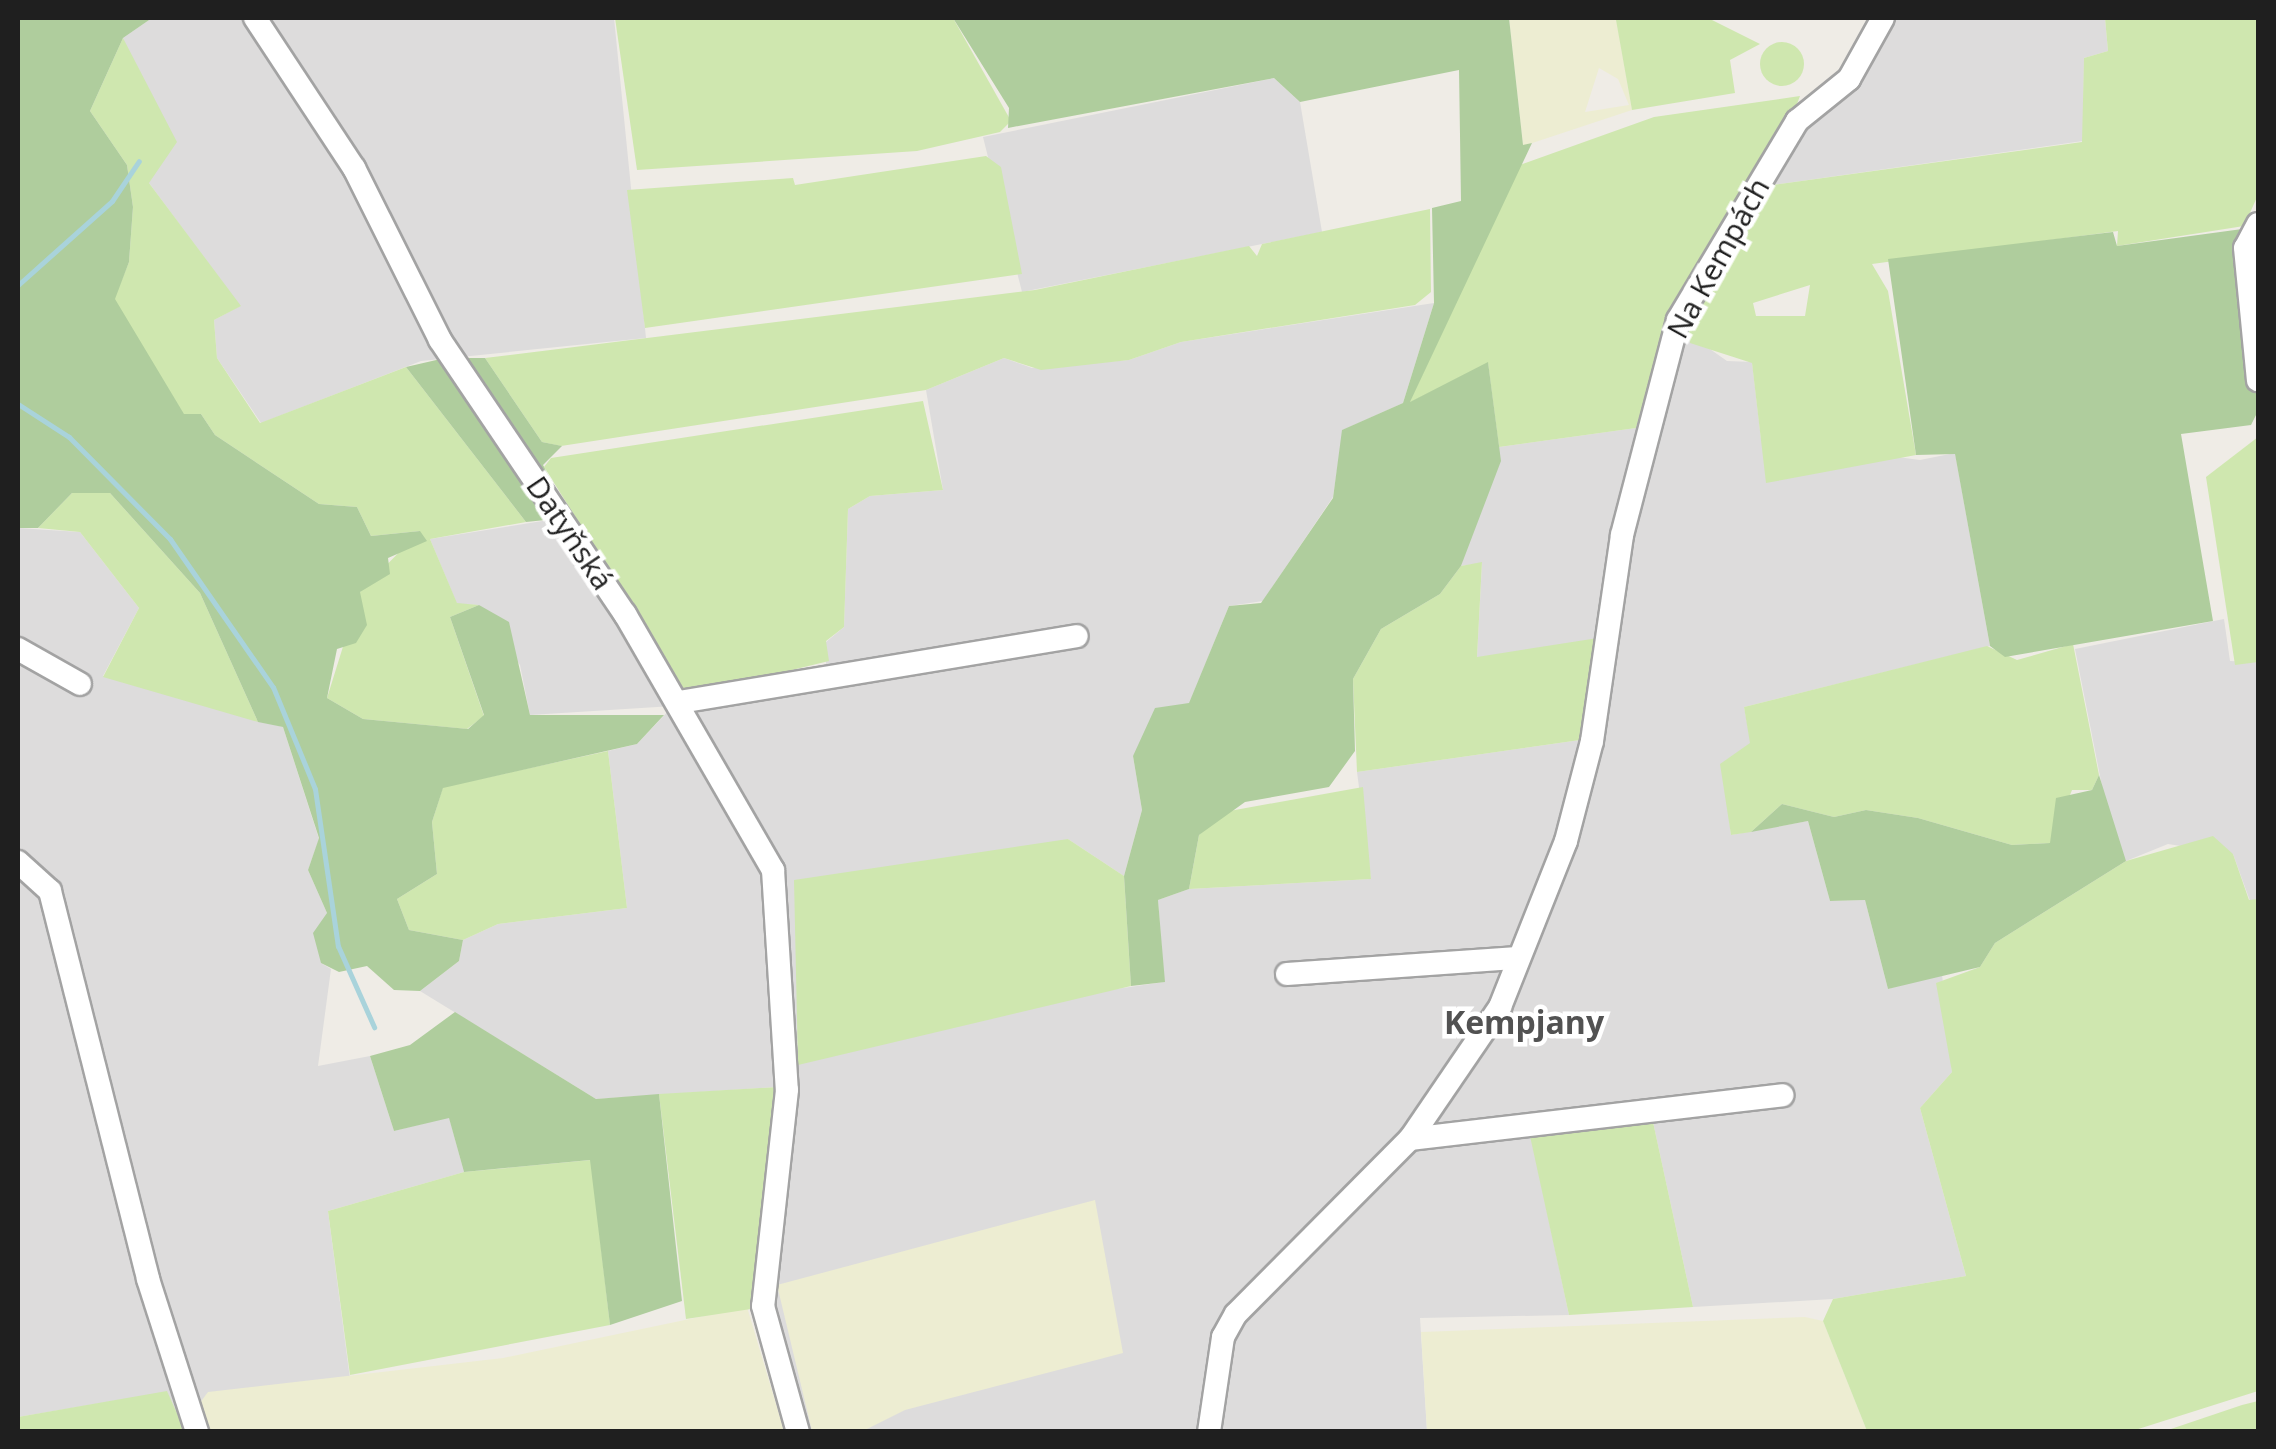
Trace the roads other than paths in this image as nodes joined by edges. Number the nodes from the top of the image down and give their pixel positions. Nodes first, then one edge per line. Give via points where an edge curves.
1 (255, 18) edge
2 (1882, 18) edge
3 (2258, 224) edge
4 (2258, 380) edge
5 (1077, 636) dead end
6 (18, 649) edge
7 (80, 684) dead end
8 (679, 702) junction
9 (18, 862) edge
10 (1517, 958) junction
11 (1287, 974) dead end
12 (1782, 1095) dead end
13 (1410, 1140) junction
14 (197, 1432) edge
15 (798, 1432) edge
16 (1209, 1432) edge

1 - 8 street, Datyňská via 354,168 440,340
2 - 10 street, Na Kempách via 1849,79 1797,121 1684,308 1622,535 1592,741 1566,841
3 - 4 street via 2246,248
5 - 8 street
6 - 7 street
8 - 15 street, Datyňská via 773,870 787,1090 763,1306
9 - 14 street via 50,892 148,1279
10 - 11 street
10 - 13 street, Na Kempách via 1489,1028
12 - 13 street
13 - 16 street, Na Kempách via 1236,1314 1220,1351

